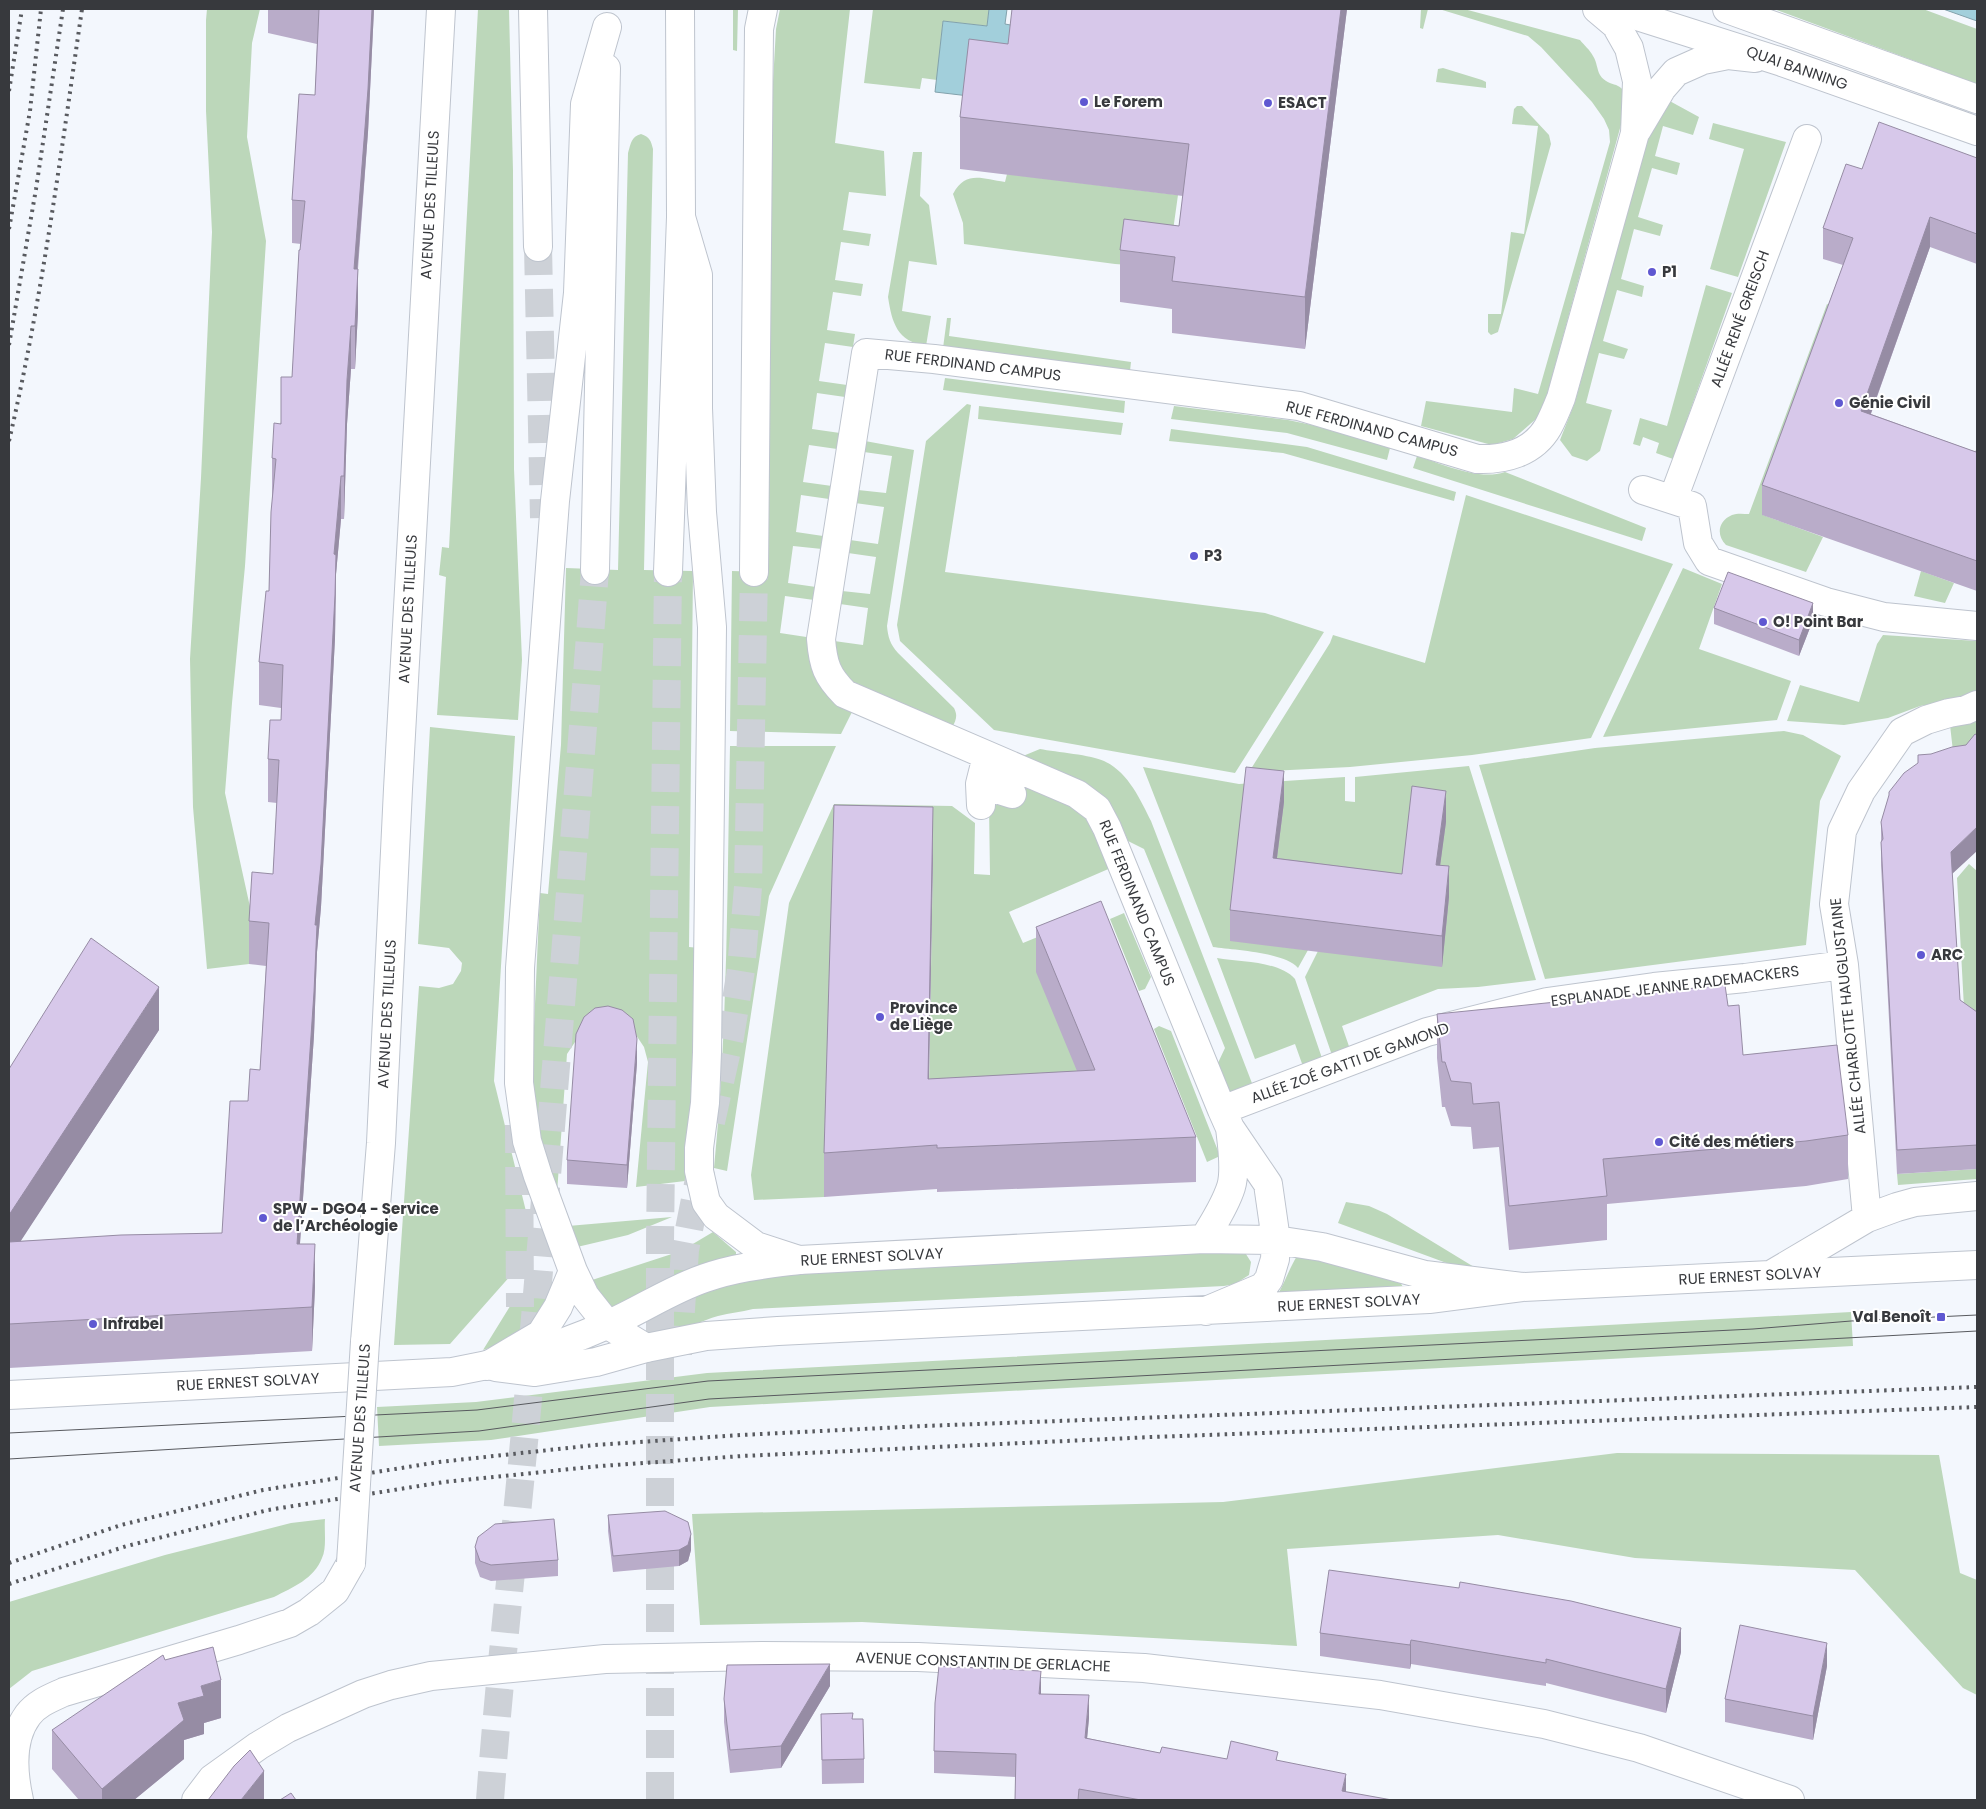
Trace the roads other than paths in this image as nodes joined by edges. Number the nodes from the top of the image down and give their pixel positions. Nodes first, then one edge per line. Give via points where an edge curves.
1 (441, 9) edge
2 (532, 9) edge
3 (680, 9) edge
4 (763, 9) edge
5 (1597, 9) edge
6 (1615, 9) edge
7 (1727, 9) edge
8 (607, 18) edge
9 (1782, 62) junction
10 (1977, 99) edge
11 (1977, 131) edge
12 (1635, 133) junction
13 (1807, 139) dead end
14 (681, 217) junction
15 (538, 247) tunnel mouth
16 (1643, 490) dead end
17 (1673, 499) junction
18 (595, 570) tunnel mouth
19 (668, 572) tunnel mouth
20 (754, 572) tunnel mouth
21 (1977, 626) edge
22 (1977, 705) edge
23 (982, 784) dead end
24 (1012, 794) dead end
25 (1844, 965) junction
26 (1507, 1012) joint
27 (1226, 1119) junction
28 (1977, 1196) edge
29 (1868, 1218) junction
30 (1204, 1239) junction
31 (1276, 1240) junction
32 (799, 1260) junction
33 (1977, 1265) edge
34 (573, 1271) junction
35 (1771, 1275) junction
36 (1522, 1287) junction
37 (1206, 1310) junction
38 (608, 1325) junction
39 (646, 1348) junction
40 (487, 1366) junction
41 (9, 1395) edge
42 (19, 1800) edge
43 (196, 1800) edge
44 (1790, 1800) edge

1 - 42 main road, AVENUE DES TILLEULS, bridge via 382,1143 351,1563 335,1591 290,1623 64,1692 42,1702 28,1714 19,1732 14,1771
2 - 15 main road
3 - 14 main road
4 - 20 main road via 759,29
5 - 12 main road via 1616,25 1630,48 1638,81
6 - 9 main road, QUAI BANNING
7 - 10 main road, QUAI BANNING
8 - 18 main road
8 - 34 main road via 585,104 578,293 555,501 520,968 519,1083 527,1141
9 - 11 main road, QUAI BANNING
9 - 12 main road via 1728,55 1703,60 1676,72 1662,88
12 - 27 main road, RUE FERDINAND CAMPUS via 1561,398 1548,428 1536,442 1509,457 1494,460 1477,458 1299,406 866,353 821,639 826,670 845,694 1077,794 1097,809 1108,828
13 - 17 main road, ALLÉE RENÉ GREISCH
14 - 19 main road
14 - 32 main road via 698,276 701,502 712,627 707,1052 699,1171 706,1202 716,1216 756,1246
16 - 17 main road
17 - 21 main road via 1692,506 1698,543 1710,561 1826,602 1884,617
22 - 25 main road, ALLÉE CHARLOTTE HAUGLUSTAINE via 1926,720 1902,732 1860,791 1842,831 1834,904
23 - 24 main road
25 - 26 main road, ESPLANADE JEANNE RADEMACKERS via 1625,991 1547,1002
25 - 29 main road, ALLÉE CHARLOTTE HAUGLUSTAINE
26 - 27 main road, ALLÉE ZOÉ GATTI DE GAMOND via 1427,1032
27 - 30 main road via 1233,1153 1232,1185
27 - 31 main road via 1268,1184
28 - 29 main road via 1915,1202
29 - 35 main road
30 - 31 main road, RUE ERNEST SOLVAY
30 - 32 main road, RUE ERNEST SOLVAY
31 - 36 main road, RUE ERNEST SOLVAY via 1322,1247 1425,1275
31 - 37 main road, RUE ERNEST SOLVAY via 1272,1271 1263,1287
32 - 38 main road, RUE ERNEST SOLVAY via 746,1266 705,1278
33 - 35 main road, RUE ERNEST SOLVAY
34 - 38 main road via 585,1296
34 - 40 main road via 558,1308 541,1334
35 - 36 main road, RUE ERNEST SOLVAY
36 - 37 main road, RUE ERNEST SOLVAY via 1429,1299
37 - 39 main road, RUE ERNEST SOLVAY via 778,1331 706,1336
38 - 39 main road
38 - 40 main road, RUE ERNEST SOLVAY
39 - 40 main road, RUE ERNEST SOLVAY via 596,1362 535,1372
40 - 41 main road, RUE ERNEST SOLVAY via 452,1372
43 - 44 main road, AVENUE CONSTANTIN DE GERLACHE via 212,1779 288,1728 391,1685 431,1676 606,1659 762,1656 918,1657 1144,1668 1380,1695 1544,1724 1630,1746

